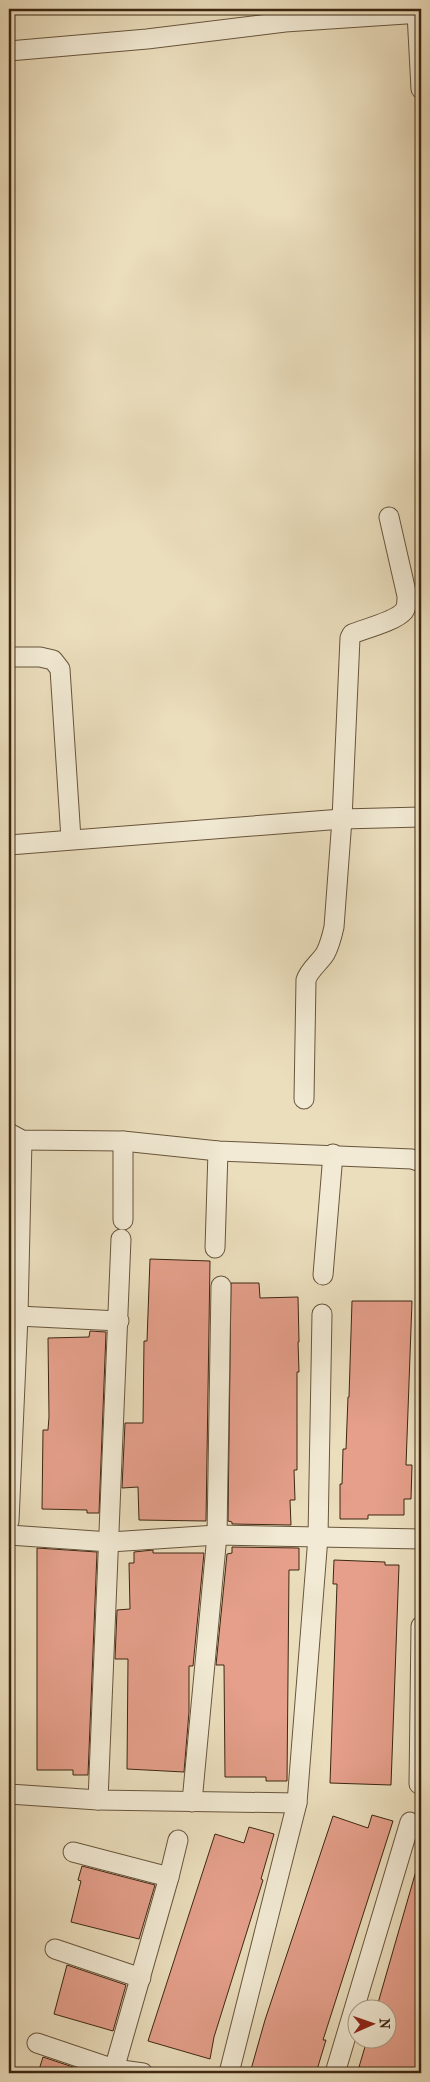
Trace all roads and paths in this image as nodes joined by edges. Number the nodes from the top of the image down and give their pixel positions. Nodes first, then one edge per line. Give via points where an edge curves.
1 (419, 13) edge
2 (283, 15) edge
3 (9, 51) edge
4 (421, 89) edge
5 (388, 517) dead end
6 (9, 657) edge
7 (421, 817) edge
8 (342, 819) junction
9 (71, 839) junction
10 (9, 845) edge
11 (304, 1099) dead end
12 (15, 1137) edge
13 (123, 1141) junction
14 (218, 1151) junction
15 (333, 1154) junction
16 (421, 1162) edge
17 (123, 1220) dead end
18 (121, 1239) dead end
19 (215, 1248) dead end
20 (324, 1275) dead end
21 (221, 1286) dead end
22 (322, 1314) dead end
23 (18, 1316) junction
24 (119, 1321) junction
25 (9, 1522) edge
26 (9, 1535) edge
27 (217, 1535) junction
28 (318, 1537) junction
29 (421, 1539) edge
30 (110, 1542) junction
31 (421, 1626) edge
32 (421, 1643) edge
33 (420, 1735) edge
34 (418, 1784) dead end
35 (9, 1794) edge
36 (98, 1800) junction
37 (192, 1802) junction
38 (297, 1803) junction
39 (410, 1822) dead end
40 (178, 1840) dead end
41 (73, 1852) dead end
42 (169, 1877) junction
43 (55, 1949) dead end
44 (141, 1978) junction
45 (37, 2043) dead end
46 (113, 2071) edge
47 (143, 2073) edge
48 (229, 2073) edge
49 (334, 2073) edge

1 - 2 street
1 - 4 street
2 - 3 street via 147,39
5 - 8 street via 407,602 399,616 352,634 350,638
6 - 9 street via 53,660 60,669
7 - 8 street
8 - 9 street
8 - 11 street via 331,941 306,980
9 - 10 street
12 - 13 street
12 - 23 street
13 - 14 street
13 - 17 street
14 - 15 street
14 - 19 street
15 - 16 street via 412,1158
15 - 20 street
18 - 24 street
21 - 27 street
22 - 28 street
23 - 24 street
23 - 25 street
24 - 30 street
26 - 30 street
27 - 28 street
27 - 30 street
27 - 37 street
28 - 29 street
28 - 38 street
30 - 36 street
31 - 32 street
32 - 33 street
33 - 34 street
35 - 36 street
36 - 37 street
37 - 38 street
38 - 48 street
39 - 49 street
40 - 42 street
41 - 42 street
42 - 44 street
43 - 44 street
44 - 46 street
45 - 46 street
46 - 47 street

